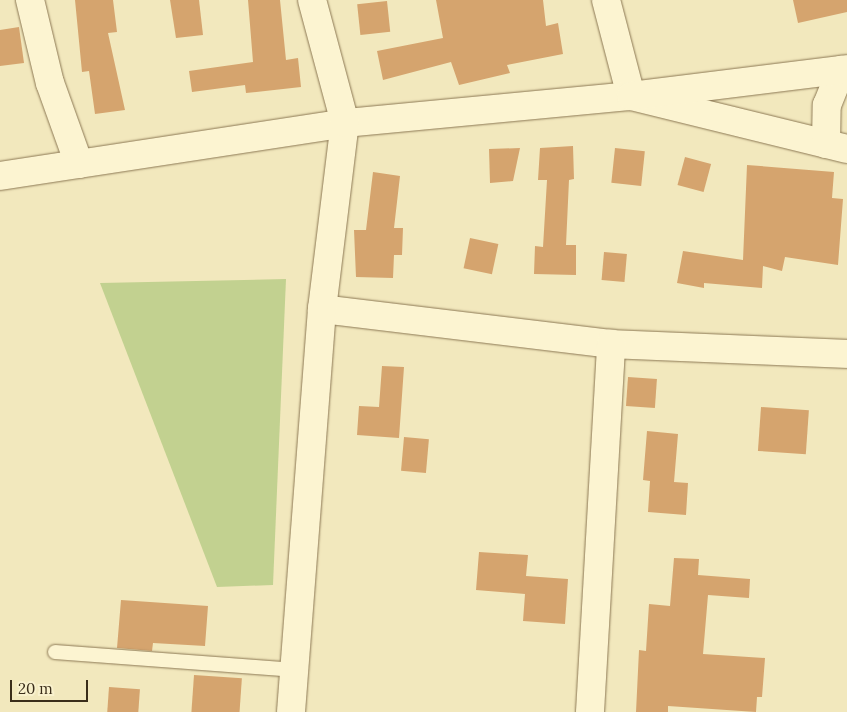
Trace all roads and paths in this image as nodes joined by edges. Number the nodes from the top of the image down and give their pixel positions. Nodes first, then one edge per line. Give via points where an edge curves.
1 (30, 0) edge
2 (312, 0) edge
3 (606, 0) edge
4 (844, 69) edge
5 (631, 96) junction
6 (345, 123) junction
7 (836, 147) edge
8 (79, 164) junction
9 (0, 176) edge
10 (322, 309) junction
11 (612, 344) junction
12 (847, 354) edge
13 (55, 652) dead end
14 (295, 670) junction
15 (291, 712) edge
16 (590, 712) edge

1 - 8 street via 50,83
2 - 6 street
3 - 5 street
4 - 5 street
4 - 7 street via 827,105
5 - 6 street
5 - 7 street
6 - 8 street
6 - 10 street
8 - 9 street
10 - 11 street
10 - 14 street
11 - 12 street
11 - 16 street
13 - 14 lane
14 - 15 street

